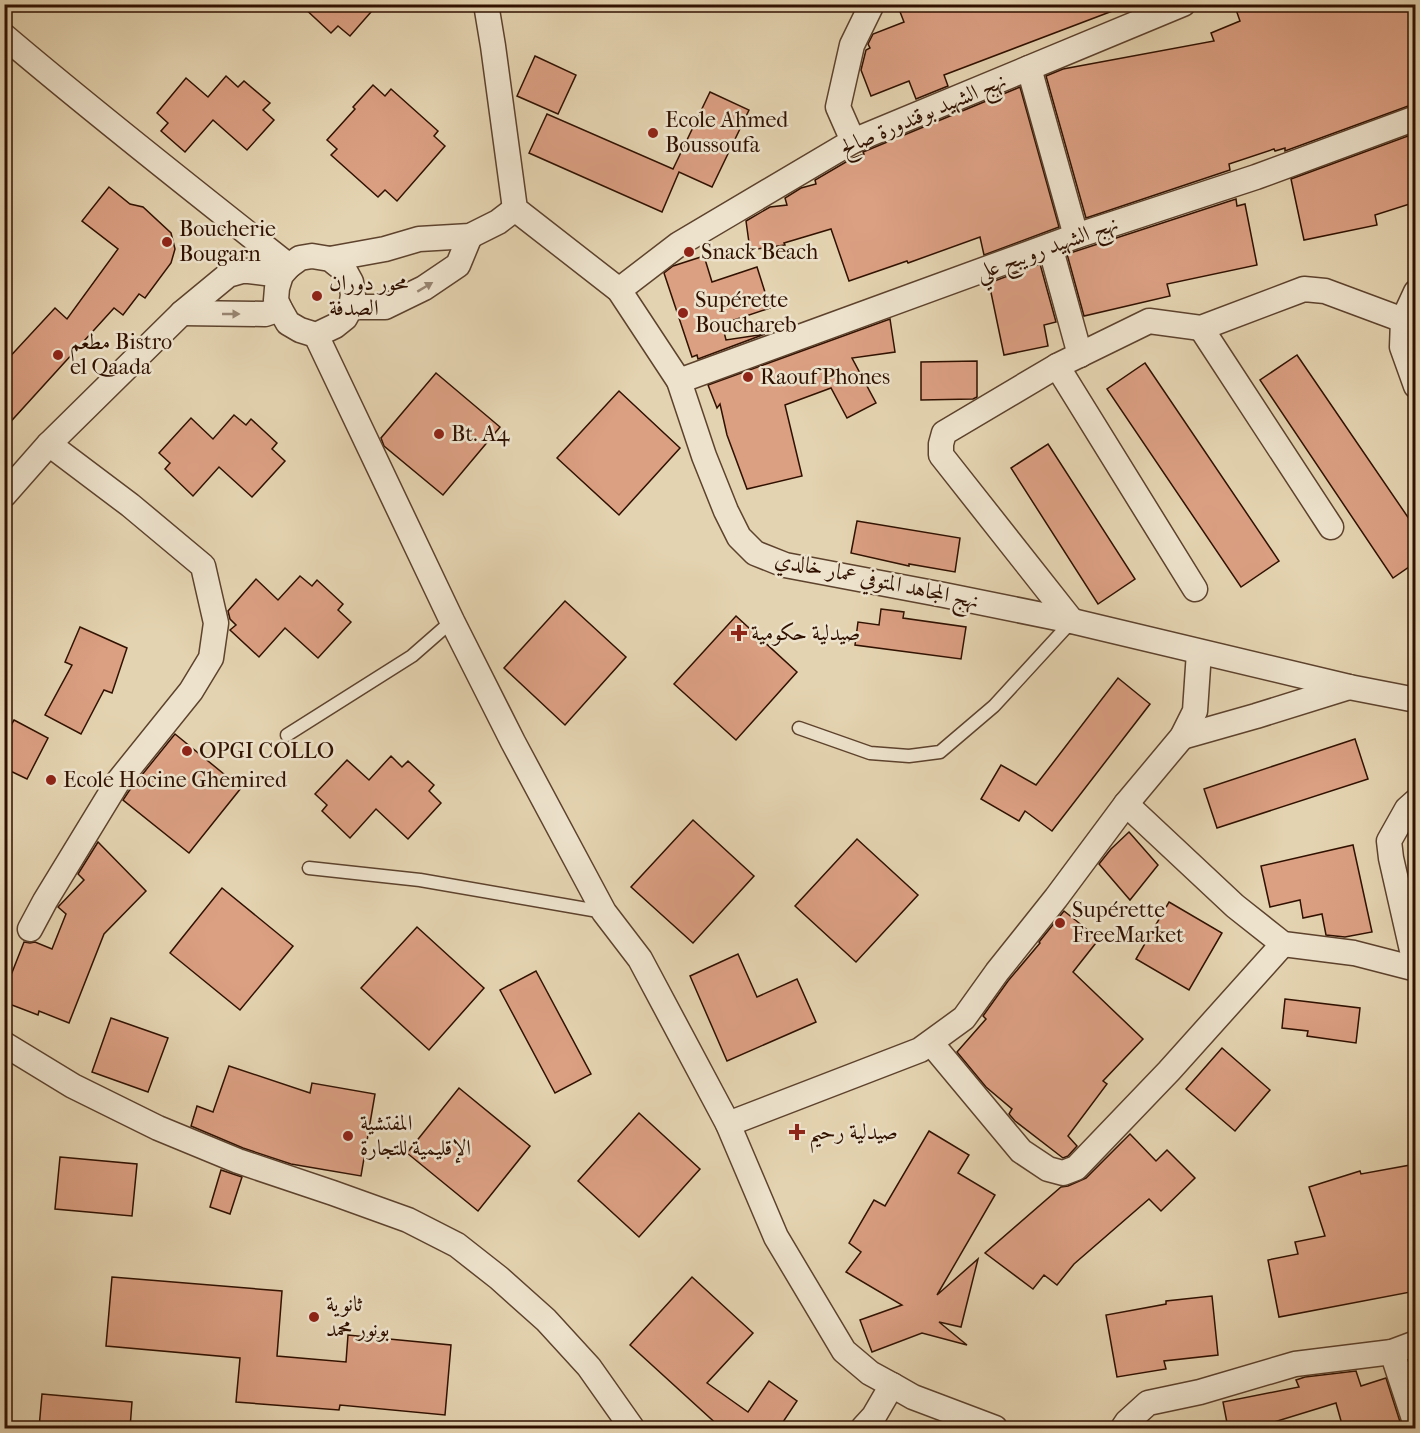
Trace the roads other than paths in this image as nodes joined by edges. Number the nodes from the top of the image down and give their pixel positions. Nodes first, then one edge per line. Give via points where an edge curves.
1 (486, 4) edge
2 (872, 4) edge
3 (1183, 4) edge
4 (4, 36) edge
5 (1029, 68) junction
6 (1416, 118) edge
7 (853, 141) junction
8 (515, 208) junction
9 (470, 236) junction
10 (1076, 236) junction
11 (1050, 246) junction
12 (330, 259) junction
13 (285, 271) junction
14 (619, 290) junction
15 (1416, 292) edge
16 (351, 307) junction
17 (280, 309) junction
18 (182, 313) junction
19 (1403, 320) junction
20 (1201, 328) junction
21 (316, 334) junction
22 (1080, 355) junction
23 (1057, 366) junction
24 (679, 381) junction
25 (1416, 386) edge
26 (49, 444) junction
27 (4, 495) edge
28 (1331, 527) dead end
29 (1195, 589) dead end
30 (452, 621) junction
31 (1072, 621) junction
32 (1200, 652) junction
33 (1349, 687) junction
34 (1416, 700) edge
35 (799, 728) dead end
36 (287, 735) dead end
37 (1182, 737) junction
38 (1416, 801) edge
39 (1126, 804) junction
40 (309, 868) dead end
41 (604, 912) junction
42 (30, 929) dead end
43 (1283, 944) junction
44 (1416, 969) edge
45 (931, 1043) junction
46 (4, 1044) edge
47 (728, 1124) junction
48 (1416, 1343) edge
49 (1392, 1352) junction
50 (892, 1385) junction
51 (1416, 1425) edge
52 (632, 1428) edge
53 (863, 1428) edge
54 (995, 1428) edge
55 (1123, 1428) edge

1 - 8 street
2 - 7 street via 852,45 838,107
3 - 5 street, نهج الشهيد بوقندورة صالح
4 - 13 street
5 - 7 street, نهج الشهيد بوقندورة صالح
5 - 10 street
6 - 10 street, نهج الشهيد رويبح علي via 1256,177
7 - 14 street, نهج الشهيد بوقندورة صالح via 679,244
8 - 9 street
8 - 14 street, نهج المجاهد المتوفي عمار خالدي
9 - 12 street via 419,239
16 -> 9 street via 385,307 424,288 458,265
10 - 11 street, نهج الشهيد رويبح علي
11 - 22 street
11 - 24 street, نهج الشهيد رويبح علي
12 - 13 street via 300,258
12 - 16 street via 351,282
13 - 17 street via 277,288
13 - 18 street via 242,271 228,275
14 - 24 street, نهج المجاهد المتوفي عمار خالدي
15 - 19 street
16 - 21 street via 335,326
18 -> 17 street via 265,314
17 - 21 street via 288,322
18 - 26 street
19 - 20 street via 1325,291 1304,289
19 - 25 street via 1402,347
20 - 22 street via 1149,321
20 - 28 street
21 - 30 street
22 - 23 street
23 - 29 street
23 - 31 street via 944,433 941,455
24 - 31 street, نهج المجاهد المتوفي عمار خالدي via 726,512 739,537 755,553 785,565
26 - 27 street
26 - 42 street via 203,566 216,622 211,658 191,691 117,783
30 - 36 lane via 412,656
30 - 41 street
31 - 32 street, نهج المجاهد المتوفي عمار خالدي
31 - 35 lane via 994,706 940,752 909,756 870,753
32 - 33 street, نهج المجاهد المتوفي عمار خالدي
32 - 37 street via 1195,711
33 - 34 street, نهج المجاهد المتوفي عمار خالدي
33 - 37 street
37 - 39 street
38 - 44 street via 1389,841
39 - 43 street
39 - 45 street via 964,1018
40 - 41 lane via 420,880
41 - 47 street via 640,959
43 - 44 street via 1354,953
43 - 45 street via 1076,1168 1063,1173 1048,1169 1021,1151
45 - 47 street
46 - 52 street via 74,1086 158,1128 238,1161 408,1220 457,1245 546,1320 589,1367
47 - 50 street via 776,1237 844,1351
48 - 49 street
49 - 51 street
49 - 55 street via 1295,1364 1200,1392 1148,1402
50 - 53 street
50 - 54 street

